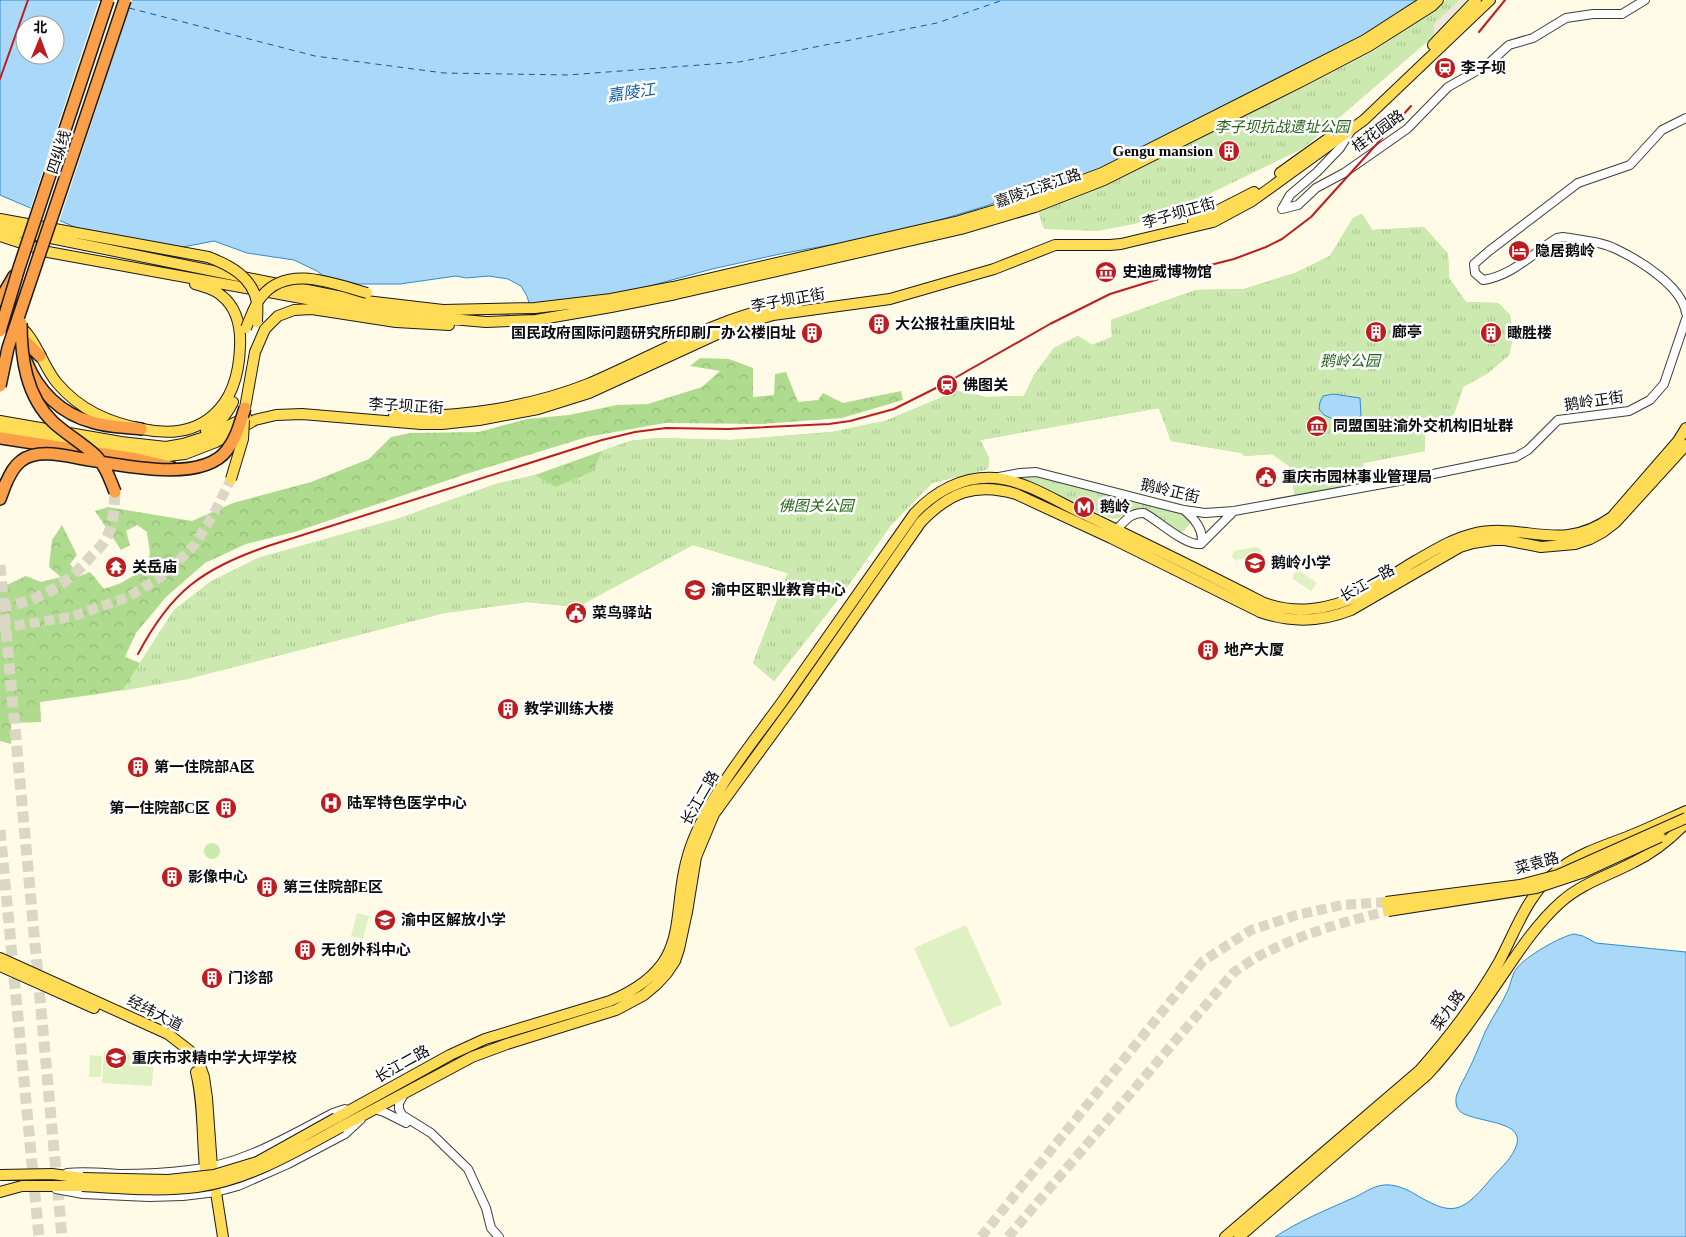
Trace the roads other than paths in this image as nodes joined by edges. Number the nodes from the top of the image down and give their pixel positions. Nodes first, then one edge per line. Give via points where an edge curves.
1 (108, 0) edge
2 (125, 0) edge
3 (1427, 0) edge
4 (1438, 0) edge
5 (1476, 0) edge
6 (1490, 0) edge
7 (1645, 0) edge
8 (1686, 118) edge
9 (1351, 130) junction
10 (0, 219) edge
11 (11, 225) junction
12 (0, 227) edge
13 (0, 236) edge
14 (48, 252) junction
15 (902, 293) junction
16 (611, 303) junction
17 (2, 308) edge
18 (444, 310) junction
19 (772, 312) junction
20 (1686, 313) edge
21 (21, 314) junction
22 (1686, 319) edge
23 (486, 322) junction
24 (0, 332) edge
25 (21, 346) junction
26 (255, 352) junction
27 (40, 356) junction
28 (240, 356) junction
29 (237, 376) junction
30 (0, 386) edge
31 (245, 408) junction
32 (0, 415) edge
33 (0, 421) edge
34 (1686, 428) edge
35 (141, 429) junction
36 (0, 431) edge
37 (0, 438) edge
38 (1686, 446) edge
39 (182, 469) junction
40 (994, 478) junction
41 (231, 480) tunnel mouth
42 (983, 488) joint
43 (116, 492) tunnel mouth
44 (0, 499) edge
45 (1184, 510) junction
46 (1234, 511) junction
47 (1116, 530) junction
48 (1201, 544) junction
49 (1686, 811) edge
50 (1685, 823) edge
51 (1664, 840) junction
52 (0, 958) edge
53 (0, 966) edge
54 (405, 1092) junction
55 (368, 1109) junction
56 (441, 1142) junction
57 (235, 1160) junction
58 (208, 1168) junction
59 (52, 1174) junction
60 (0, 1175) edge
61 (83, 1182) junction
62 (37, 1186) junction
63 (238, 1186) junction
64 (0, 1192) edge
65 (212, 1193) junction
66 (216, 1237) edge
67 (223, 1237) edge
68 (499, 1237) edge
69 (1225, 1237) edge
70 (1239, 1237) edge

1 - 17 highway, 四纵线, bridge via 19,268
2 - 21 highway, 四纵线, bridge
3 - 16 main road, 嘉陵江滨江路 via 1365,40 1102,173 1032,199 959,221
4 - 16 main road, 嘉陵江滨江路 via 1370,46 1104,180 1035,207 961,230 676,294
5 - 15 main road, 李子坝正街 via 1379,98 1348,124 1252,193 1207,216 1178,226 1120,237 1052,239
6 - 9 main road, 李子坝正街
7 - 9 street, 桂花园路 via 1622,14 1566,18 1533,38 1509,45 1487,65 1448,87 1407,129 1344,173 1316,188 1298,205 1282,209 1290,195 1340,148
8 - 20 street via 1662,130 1630,165 1578,183 1474,264 1475,272 1483,280 1506,274 1563,236 1600,243 1656,273 1682,300
9 - 15 main road, 李子坝正街 via 1252,201 1213,222 1121,244 1055,245 994,268
10 - 11 main road
11 - 12 main road
11 - 18 main road, bridge via 327,294
11 - 26 main road, bridge via 208,257 226,263 249,283 256,301
13 - 14 main road
14 - 23 main road, bridge via 383,313
14 - 28 main road via 191,283 222,295 239,320
15 - 19 main road, 李子坝正街
16 - 18 main road
16 - 23 main road via 536,320
17 - 24 highway, 四纵线, bridge
17 - 27 main road, bridge via 29,335
18 - 28 main road, bridge via 314,280 285,280 262,296 254,309
19 - 33 main road, 李子坝正街 via 733,319 586,384 535,400 470,413 421,417 282,408 254,414 208,436 166,447
19 - 36 main road, 李子坝正街 via 590,393 538,409 479,420 421,424 283,414 255,420 216,442 185,454 168,456
21 - 25 highway, bridge
21 - 30 highway, 四纵线, bridge via 8,348
22 - 46 street, 鹅岭正街 via 1664,384 1650,400 1629,411 1558,420 1528,450 1516,457
23 - 26 main road via 448,325 396,322 312,309 294,310 278,316 265,329
24 - 27 highway, bridge via 18,337
25 - 35 highway, bridge via 30,371 41,388 70,414 92,423
25 - 43 highway, bridge via 26,375 37,400 52,421 96,456
26 - 31 main road
27 - 35 main road via 56,383 74,401 95,415
28 - 29 main road
29 - 32 main road, bridge via 233,402 213,428 192,438 168,442
29 - 35 main road via 223,408 196,427 178,432
31 - 39 highway, bridge via 237,434 217,460 200,467
31 - 41 main road, bridge via 243,438
34 - 47 main road, 长江一路 via 1612,517 1586,532 1560,536 1499,531 1470,534 1443,545 1348,600 1324,608 1298,611 1264,603
37 - 39 highway, bridge
38 - 42 main road, 长江一路 via 1616,522 1590,540 1541,547 1505,540 1472,543 1452,551 1351,610 1315,620 1288,620 1260,612 1025,498 1004,490
39 - 44 highway, bridge via 136,467 45,454 22,460 12,471
40 - 45 street, 鹅岭正街 via 1036,472
40 - 47 main road, 长江一路 via 1028,487
40 - 55 main road, 长江二路 via 975,479 944,489 918,510 734,769 705,814 694,838 687,856 672,948 651,978 610,1001 466,1047
42 - 54 main road, 长江二路 via 950,498 921,522 714,814 696,857 680,949 656,985 638,1000 616,1010 490,1049
45 - 46 street, 鹅岭正街 via 1206,513
45 - 48 street via 1194,519 1202,534
46 - 48 street
47 - 48 street via 1134,513 1144,513 1187,541
49 - 69 main road, 菜九路, bridge via 1577,857 1542,884 1467,1012 1425,1064
50 - 51 main road, 菜袁路
50 - 51 main road, 菜袁路, bridge via 1544,879 1387,906 1544,886
51 - 70 main road, 菜九路 via 1635,862 1593,881 1562,901 1524,943 1474,1018 1426,1075
52 - 58 main road, 经纬大道 via 168,1034 190,1050 198,1060 206,1087
53 - 58 main road, 经纬大道 via 167,1040 186,1054 198,1079
54 - 55 main road, 长江二路
54 - 56 street via 399,1103 402,1116
55 - 56 street via 389,1114
55 - 57 street, 长江二路 via 333,1113
55 - 61 main road, 长江二路, bridge via 257,1162 214,1175 168,1180
55 - 63 street, 长江二路 via 345,1134
56 - 68 street via 468,1169 486,1208 491,1228
57 - 58 street, 长江二路
57 - 63 street via 226,1174 229,1181
58 - 59 street, 长江二路 via 158,1173 83,1171
58 - 65 main road, 经纬大道
59 - 60 main road, 长江二路
59 - 61 main road, 长江二路
61 - 62 main road, 长江二路
62 - 64 main road, 长江二路
62 - 65 street, 长江二路 via 83,1194 149,1197
63 - 65 street, 长江二路
65 - 66 main road
65 - 67 main road

